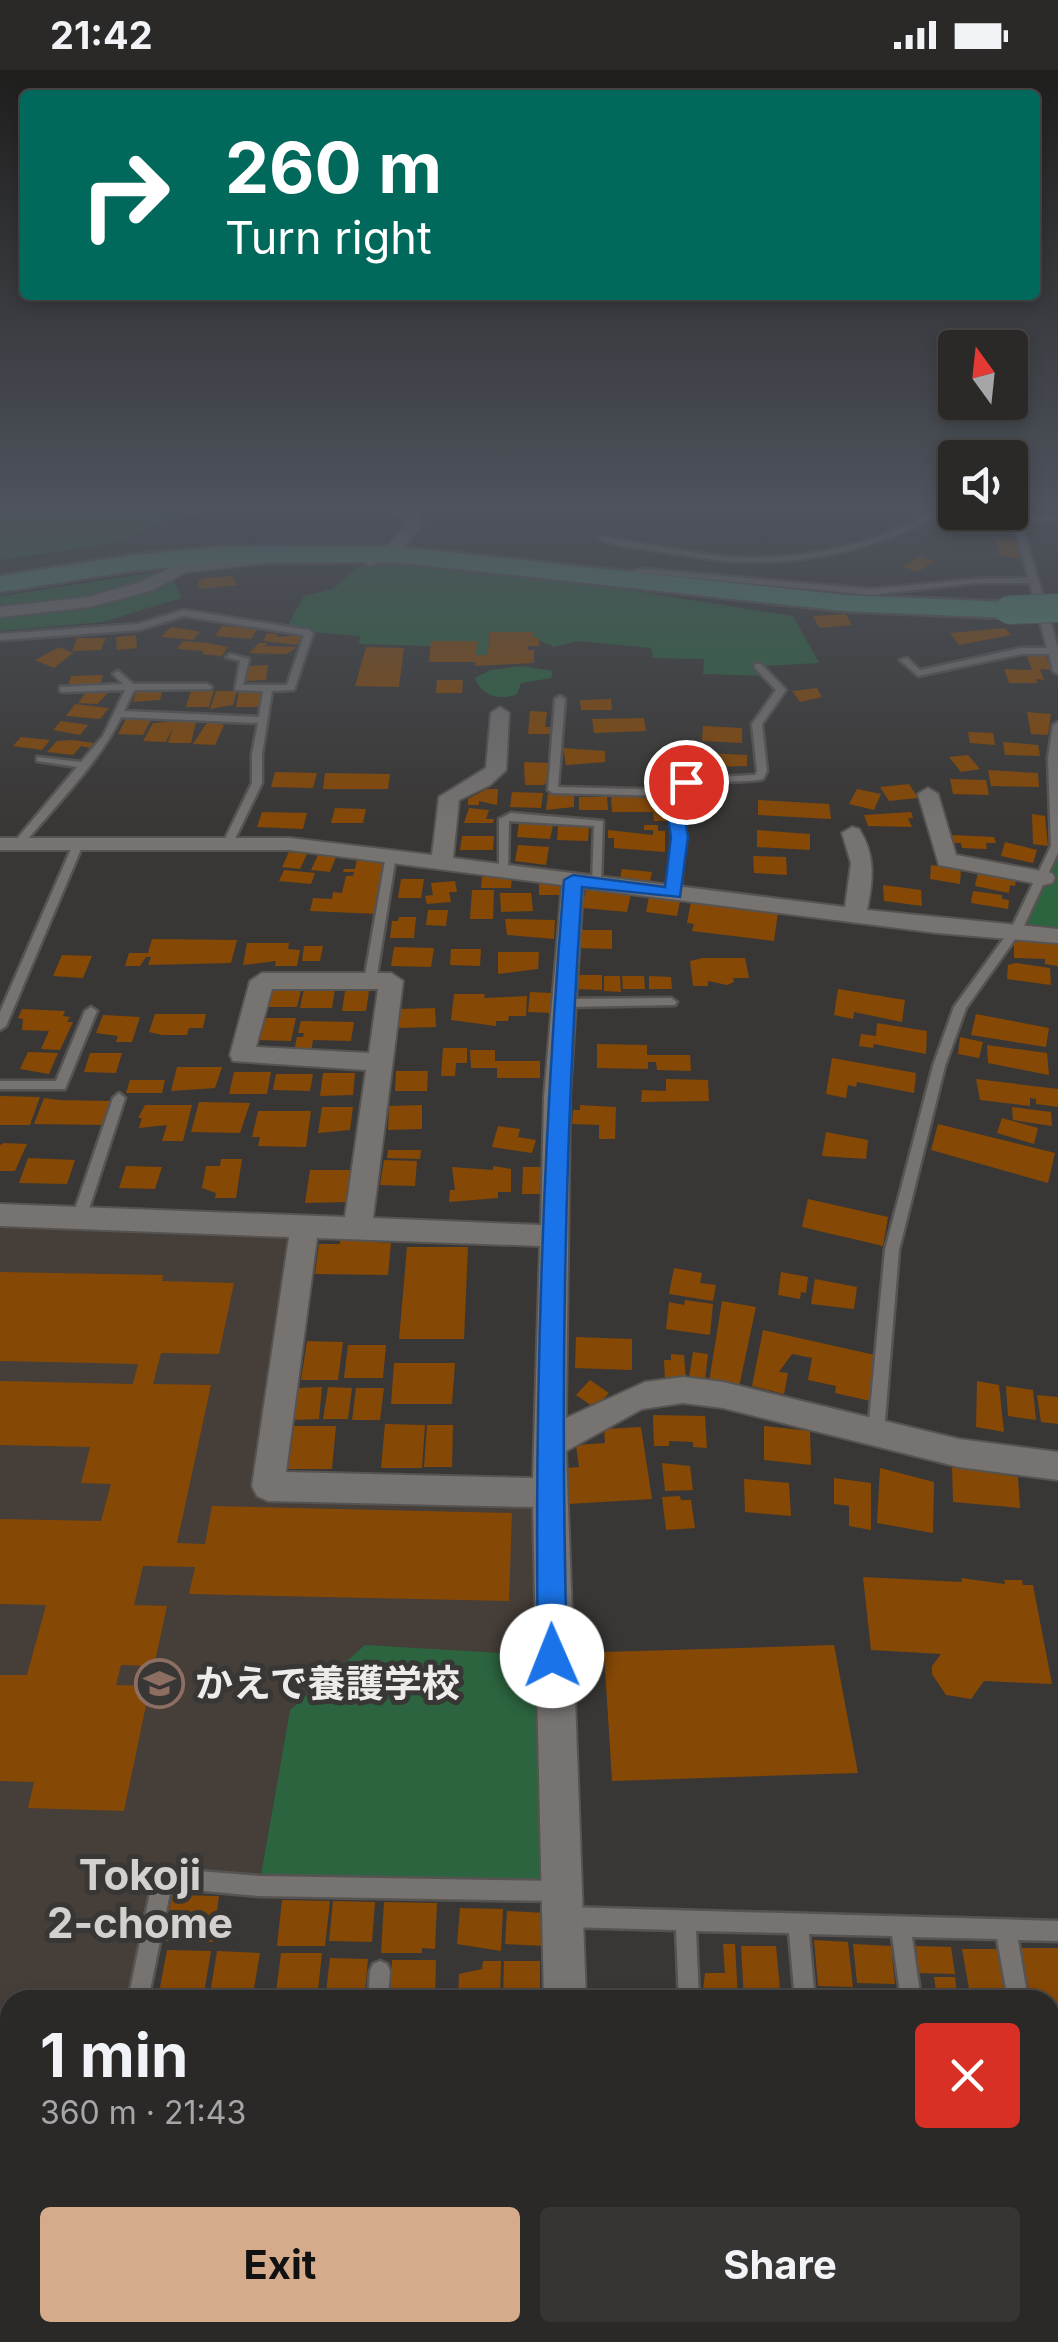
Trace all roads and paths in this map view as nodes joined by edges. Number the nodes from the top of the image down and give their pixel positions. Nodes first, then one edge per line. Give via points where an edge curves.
1 (181, 614) edge
2 (190, 614) edge
3 (1050, 614) edge
4 (0, 637) edge
5 (1055, 651) edge
6 (230, 658) dead end
7 (904, 660) dead end
8 (758, 666) dead end
9 (1058, 670) edge
10 (118, 674) dead end
11 (207, 687) dead end
12 (130, 688) junction
13 (268, 688) junction
14 (63, 689) dead end
15 (560, 698) dead end
16 (500, 713) dead end
17 (118, 714) junction
18 (264, 720) junction
19 (1058, 725) edge
20 (40, 759) dead end
21 (84, 765) junction
22 (672, 793) junction
23 (928, 794) dead end
24 (852, 833) dead end
25 (79, 842) junction
26 (228, 843) junction
27 (9, 844) edge
28 (392, 856) junction
29 (442, 861) junction
30 (503, 870) junction
31 (1044, 878) junction
32 (585, 882) junction
33 (674, 894) junction
34 (855, 915) junction
35 (1018, 928) junction
36 (1058, 936) edge
37 (370, 981) junction
38 (671, 1002) dead end
39 (563, 1003) junction
40 (3, 1011) edge
41 (91, 1011) dead end
42 (0, 1026) edge
43 (379, 1062) junction
44 (0, 1085) edge
45 (118, 1098) dead end
46 (0, 1215) edge
47 (80, 1218) junction
48 (305, 1225) junction
49 (358, 1226) junction
50 (552, 1236) junction
51 (876, 1432) junction
52 (551, 1442) junction
53 (1058, 1466) edge
54 (549, 1493) junction
55 (565, 1904) junction
56 (686, 1921) junction
57 (798, 1925) junction
58 (902, 1927) junction
59 (1006, 1931) junction
60 (1058, 1931) edge
61 (380, 1971) dead end
62 (140, 1990) edge
63 (379, 1990) edge
64 (564, 1990) edge
65 (689, 1990) edge
66 (803, 1990) edge
67 (911, 1990) edge
68 (1016, 1990) edge

1 - 4 lane via 138,627
2 - 13 lane via 310,633 291,688
3 - 5 lane
5 - 7 lane via 1021,651 918,672
5 - 9 lane
6 - 13 lane via 245,659 238,688
8 - 22 lane via 781,690 757,724 759,777 686,782
10 - 12 lane
11 - 12 lane
12 - 14 lane
12 - 17 lane
13 - 18 lane
15 - 22 lane via 553,790
16 - 29 street via 496,770 449,797
17 - 18 lane
17 - 21 lane
18 - 26 lane via 257,782
19 - 31 lane via 1056,846
20 - 21 lane
21 - 27 lane
22 - 33 lane via 680,837
23 - 31 street via 947,860
24 - 34 street via 862,848
25 - 26 street
25 - 27 street
25 - 40 lane
26 - 28 street
28 - 29 street
28 - 37 lane
29 - 30 street
30 - 32 street
30 - 32 lane via 504,820 511,816 599,822
31 - 35 lane
32 - 33 street
32 - 39 street
33 - 34 street
34 - 35 street via 992,931
35 - 36 street
35 - 51 lane via 960,1007 939,1066 892,1250
37 - 43 street via 391,981
37 - 43 street via 262,981 242,1055
38 - 39 lane
39 - 50 street
40 - 42 lane
41 - 44 lane via 61,1086
43 - 49 street
45 - 47 lane
46 - 47 street
47 - 48 street
48 - 49 street
48 - 54 street via 268,1486
49 - 50 street
50 - 52 street
51 - 52 street via 683,1390 659,1391 605,1412
51 - 53 street via 959,1453
52 - 54 street
54 - 55 street
55 - 56 lane
55 - 62 lane via 163,1878
55 - 64 street
56 - 57 lane
56 - 65 lane
57 - 58 lane
57 - 66 lane
58 - 59 lane
58 - 67 lane
59 - 60 lane
59 - 68 lane
61 - 63 lane

